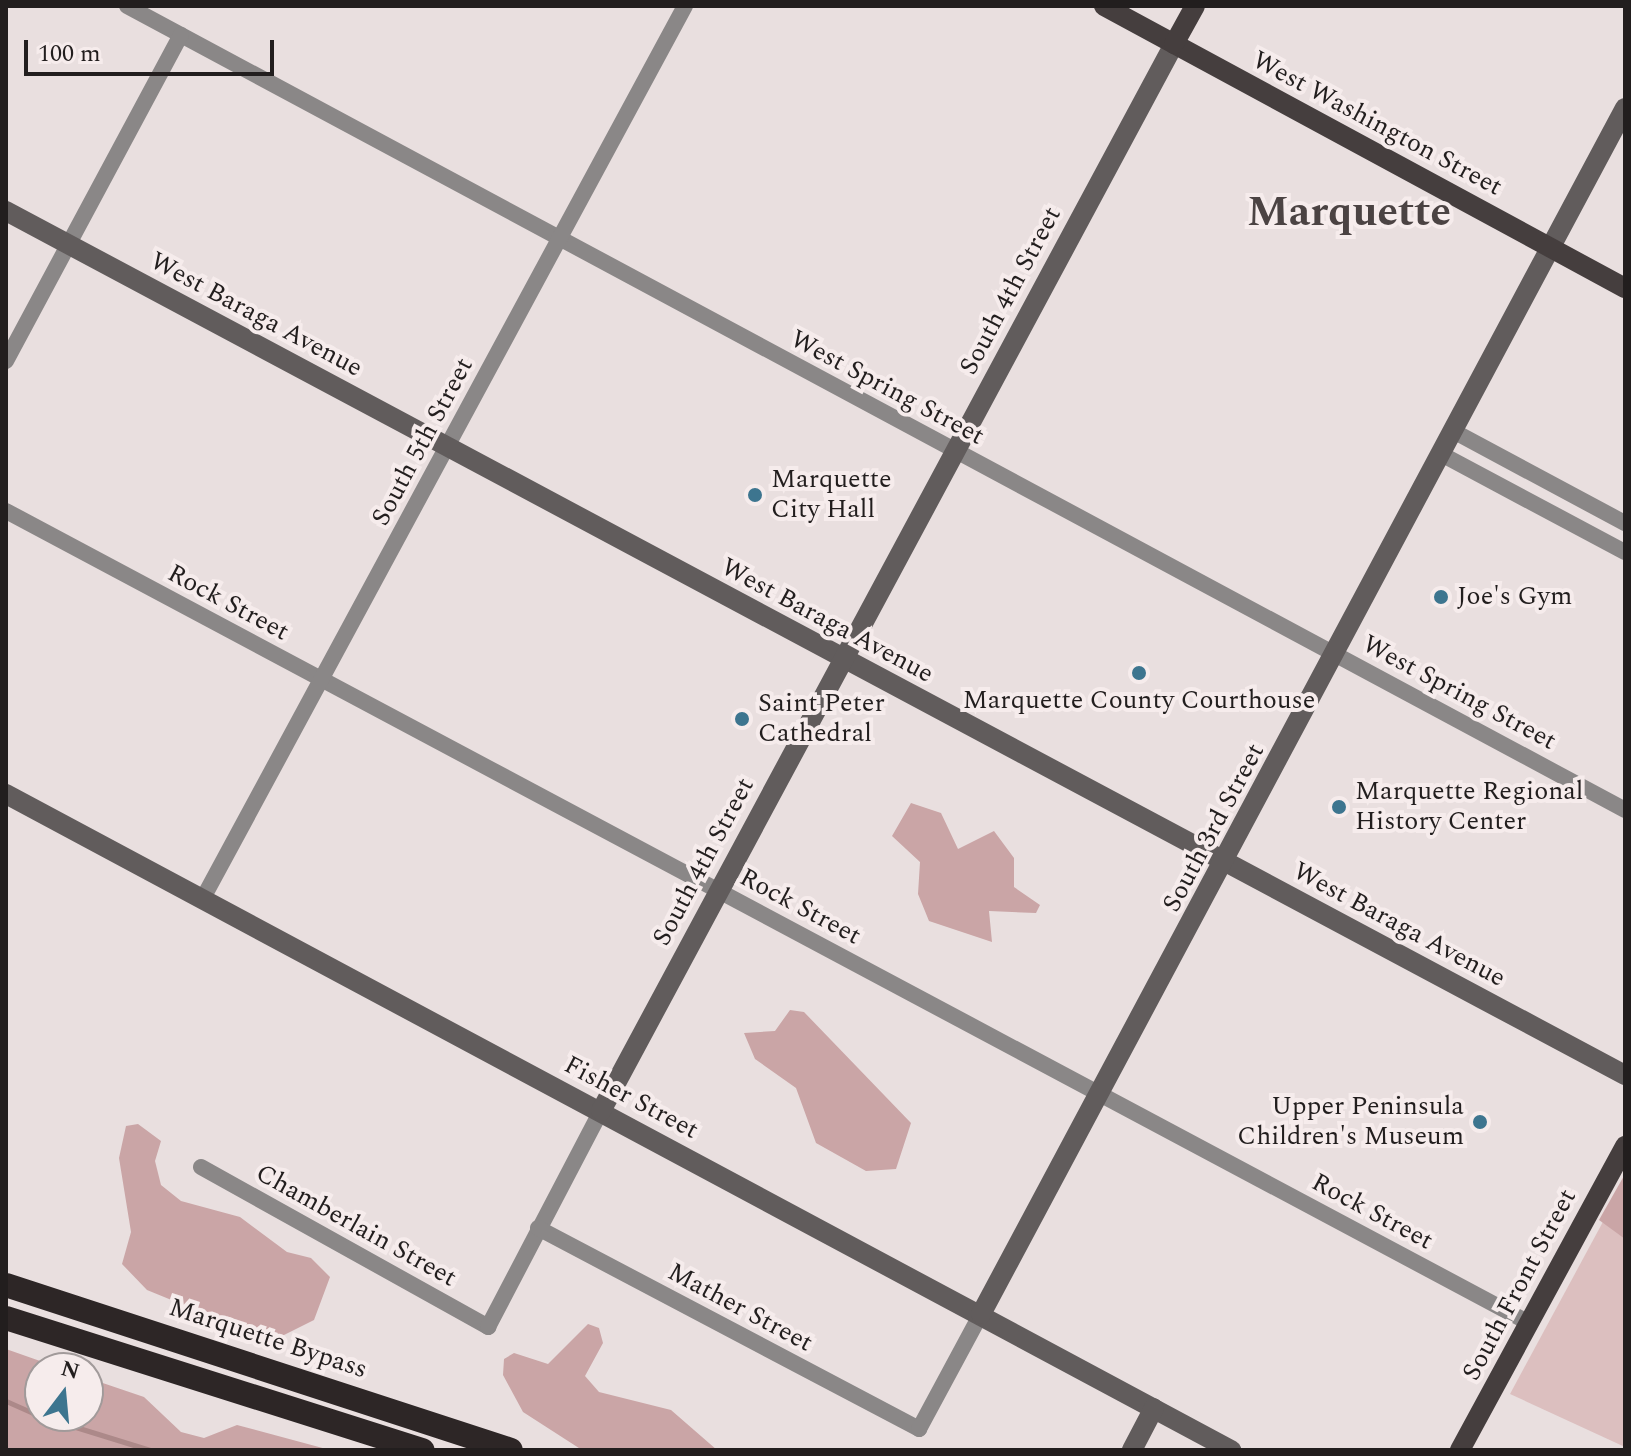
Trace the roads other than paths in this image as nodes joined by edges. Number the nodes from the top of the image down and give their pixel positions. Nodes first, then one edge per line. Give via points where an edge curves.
1 (127, 6) edge
2 (685, 6) edge
3 (1104, 6) edge
4 (1195, 6) edge
5 (181, 35) junction
6 (1174, 44) junction
7 (1625, 108) edge
8 (6, 211) edge
9 (561, 238) junction
10 (68, 244) junction
11 (1552, 249) junction
12 (1625, 288) edge
13 (6, 361) edge
14 (1455, 432) junction
15 (447, 447) junction
16 (955, 452) junction
17 (1443, 455) junction
18 (6, 511) edge
19 (1625, 523) edge
20 (1625, 552) edge
21 (1337, 655) junction
22 (842, 659) junction
23 (321, 680) junction
24 (6, 794) edge
25 (1625, 810) edge
26 (1225, 862) junction
27 (718, 891) junction
28 (202, 900) junction
29 (1625, 1075) edge
30 (1101, 1094) junction
31 (601, 1111) junction
32 (1625, 1146) edge
33 (201, 1167) dead end
34 (538, 1228) junction
35 (6, 1285) edge
36 (981, 1314) junction
37 (6, 1318) edge
38 (1529, 1323) junction
39 (488, 1327) joint
40 (1154, 1408) junction
41 (919, 1429) joint
42 (423, 1450) edge
43 (511, 1450) edge
44 (1132, 1450) edge
45 (1231, 1450) edge
46 (1460, 1450) edge

1 - 5 street, West Spring Street
2 - 9 street, South 5th Street
3 - 6 main road, West Washington Street
4 - 6 main road
5 - 9 street, West Spring Street
5 - 10 street
6 - 11 main road, West Washington Street
6 - 16 street, South 4th Street
7 - 11 street, South 3rd Street
8 - 10 street, West Baraga Avenue
9 - 15 street, South 5th Street
9 - 16 street, West Spring Street
10 - 13 street
10 - 15 street, West Baraga Avenue
11 - 12 main road, West Washington Street
11 - 14 street, South 3rd Street
14 - 17 street, South 3rd Street
14 - 19 street
15 - 22 street, West Baraga Avenue
15 - 23 street, South 5th Street
16 - 21 street, West Spring Street
16 - 22 street, South 4th Street
17 - 20 street
17 - 21 street, South 3rd Street
18 - 23 street, Rock Street
21 - 25 street, West Spring Street
21 - 26 street, South 3rd Street
22 - 26 street, West Baraga Avenue
22 - 27 street, South 4th Street
23 - 27 street, Rock Street
23 - 28 street, South 5th Street
24 - 28 street, Fisher Street
26 - 29 street, West Baraga Avenue
26 - 30 street, South 3rd Street
27 - 30 street, Rock Street
27 - 31 street, South 4th Street
28 - 31 street, Fisher Street
30 - 36 street, South 3rd Street
30 - 38 street, Rock Street
31 - 34 street, South 4th Street
31 - 36 street, Fisher Street
32 - 38 main road, South Front Street
33 - 39 street, Chamberlain Street
34 - 39 street, South 4th Street
34 - 41 street, Mather Street
35 - 43 highway, Marquette Bypass
36 - 40 street, Fisher Street
36 - 41 street, South 3rd Street
37 - 42 highway
38 - 46 main road, South Front Street
40 - 44 street
40 - 45 street, Fisher Street

